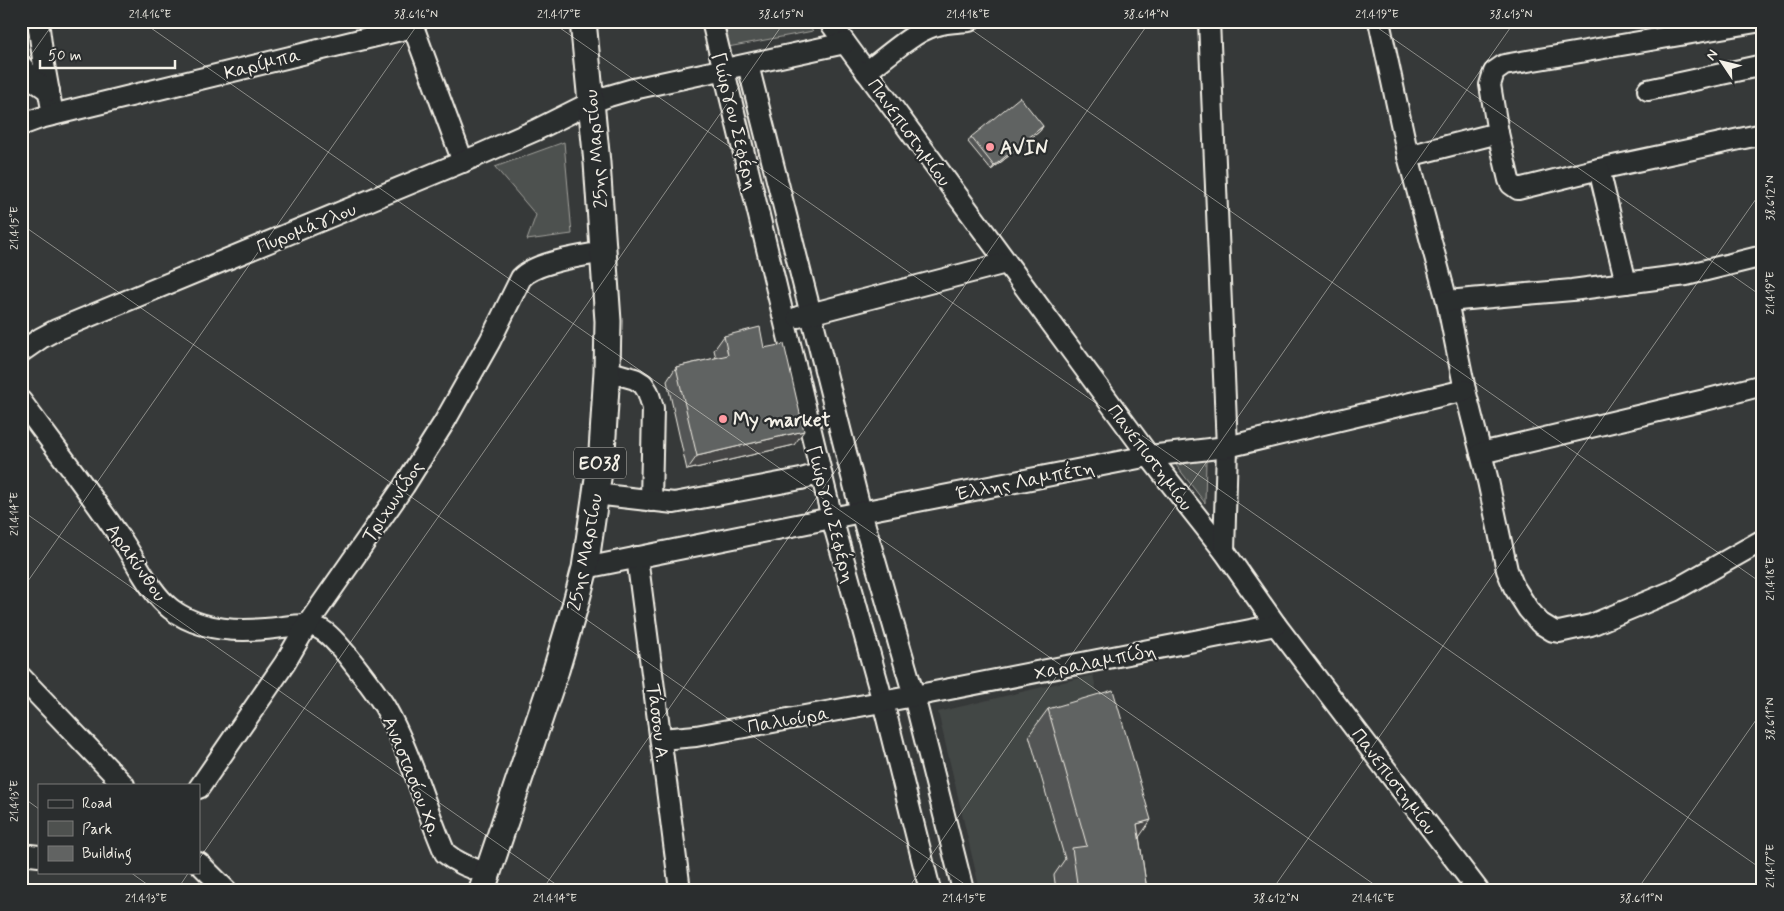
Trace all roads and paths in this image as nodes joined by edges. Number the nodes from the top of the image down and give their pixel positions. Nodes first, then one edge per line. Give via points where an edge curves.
1 (38, 21) edge
2 (583, 21) edge
3 (712, 21) edge
4 (828, 21) edge
5 (969, 21) edge
6 (1209, 21) edge
7 (1379, 21) edge
8 (1762, 21) edge
9 (412, 24) edge
10 (845, 43) junction
11 (21, 65) edge
12 (748, 65) junction
13 (1763, 65) edge
14 (723, 70) junction
15 (866, 72) junction
16 (1648, 90) dead end
17 (49, 91) junction
18 (592, 102) junction
19 (53, 115) junction
20 (21, 125) edge
21 (1498, 134) junction
22 (1763, 134) edge
23 (1408, 156) junction
24 (463, 162) junction
25 (1599, 169) junction
26 (604, 252) junction
27 (1763, 256) edge
28 (1006, 263) junction
29 (1626, 283) junction
30 (1447, 302) junction
31 (810, 314) junction
32 (784, 320) junction
33 (21, 352) edge
34 (607, 371) junction
35 (1763, 384) edge
36 (1465, 390) junction
37 (21, 401) edge
38 (1227, 447) junction
39 (1481, 453) junction
40 (1149, 456) junction
41 (821, 473) junction
42 (595, 494) junction
43 (651, 501) junction
44 (861, 512) junction
45 (832, 518) junction
46 (1763, 540) edge
47 (1224, 551) junction
48 (637, 557) junction
49 (585, 568) junction
50 (308, 624) junction
51 (1276, 625) junction
52 (24, 687) edge
53 (914, 696) junction
54 (883, 702) junction
55 (661, 740) junction
56 (123, 784) edge
57 (200, 787) edge
58 (21, 856) edge
59 (38, 856) edge
60 (200, 864) edge
61 (485, 882) edge
62 (226, 890) edge
63 (680, 890) edge
64 (930, 890) edge
65 (963, 890) edge
66 (1478, 890) edge

1 - 17 street
2 - 18 main road, 25ης Μαρτίου / ΕΟ38
3 - 14 street, Γιώργου Σεφέρη
4 - 10 street, Πανεπιστημίου
5 - 15 street via 946,23 921,31
6 - 38 street
7 - 23 street
8 - 21 street via 1504,66 1494,72 1490,85
9 - 19 street, Καρίμπα
9 - 24 street
10 - 12 street, Πυρομάγλου
10 - 15 street, Πανεπιστημίου
11 - 17 street via 32,79
12 - 14 street, Πυρομάγλου
12 - 31 street, Γιώργου Σεφέρη
13 - 16 street
14 - 18 street, Πυρομάγλου via 632,89
14 - 32 street, Γιώργου Σεφέρη
15 - 28 street, Πανεπιστημίου
17 - 19 street
18 - 24 street, Πυρομάγλου
18 - 26 main road, 25ης Μαρτίου / ΕΟ38
19 - 20 street, Καρίμπα
21 - 23 street
21 - 25 street via 1511,184 1518,188
22 - 25 street
23 - 30 street
24 - 33 street, Πυρομάγλου via 56,330
25 - 29 street
26 - 34 main road, 25ης Μαρτίου / ΕΟ38
26 - 50 street, Τριχωνίδος via 537,267 521,278 494,334 445,420 404,486
27 - 29 street via 1686,275
28 - 31 street
28 - 40 street, Πανεπιστημίου
29 - 30 street
30 - 36 street
31 - 32 street
31 - 44 street, Γιώργου Σεφέρη
32 - 41 street, Γιώργου Σεφέρη
34 - 42 main road, 25ης Μαρτίου / ΕΟ38 via 602,451
34 - 43 street via 635,379 648,392 653,408
35 - 39 street
36 - 38 street, Έλλης Λαμπέτη
36 - 39 street
37 - 50 street, Αρακύνθου via 120,537 155,592 173,611 204,625 224,629
38 - 40 street, Έλλης Λαμπέτη
38 - 47 street
39 - 46 street via 1505,562 1514,587 1540,623 1553,631 1591,625 1640,606
40 - 44 street, Έλλης Λαμπέτη
40 - 47 street, Πανεπιστημίου
41 - 43 street via 674,503
41 - 45 street, Γιώργου Σεφέρη
42 - 43 street
42 - 49 main road, 25ης Μαρτίου / ΕΟ38
44 - 45 street, Έλλης Λαμπέτη
44 - 53 street, Γιώργου Σεφέρη
45 - 48 street, Έλλης Λαμπέτη
45 - 54 street, Γιώργου Σεφέρη
47 - 51 street, Πανεπιστημίου
48 - 49 street, Έλλης Λαμπέτη
48 - 55 street, Τάσσου Α.
49 - 61 main road, 25ης Μαρτίου / ΕΟ38 via 556,670
50 - 57 street, Τριχωνίδος
50 - 61 street, Αναστασίου Χρ. via 319,628 339,646 384,706 416,775 445,853
51 - 53 street, Χαραλαμπίδη
51 - 66 street, Πανεπιστημίου
52 - 56 street
53 - 54 street, Παλιούρα
53 - 65 street, Γιώργου Σεφέρη
54 - 55 street, Παλιούρα
54 - 64 street, Γιώργου Σεφέρη
55 - 63 street, Τάσσου Α.
58 - 59 street
60 - 62 street

